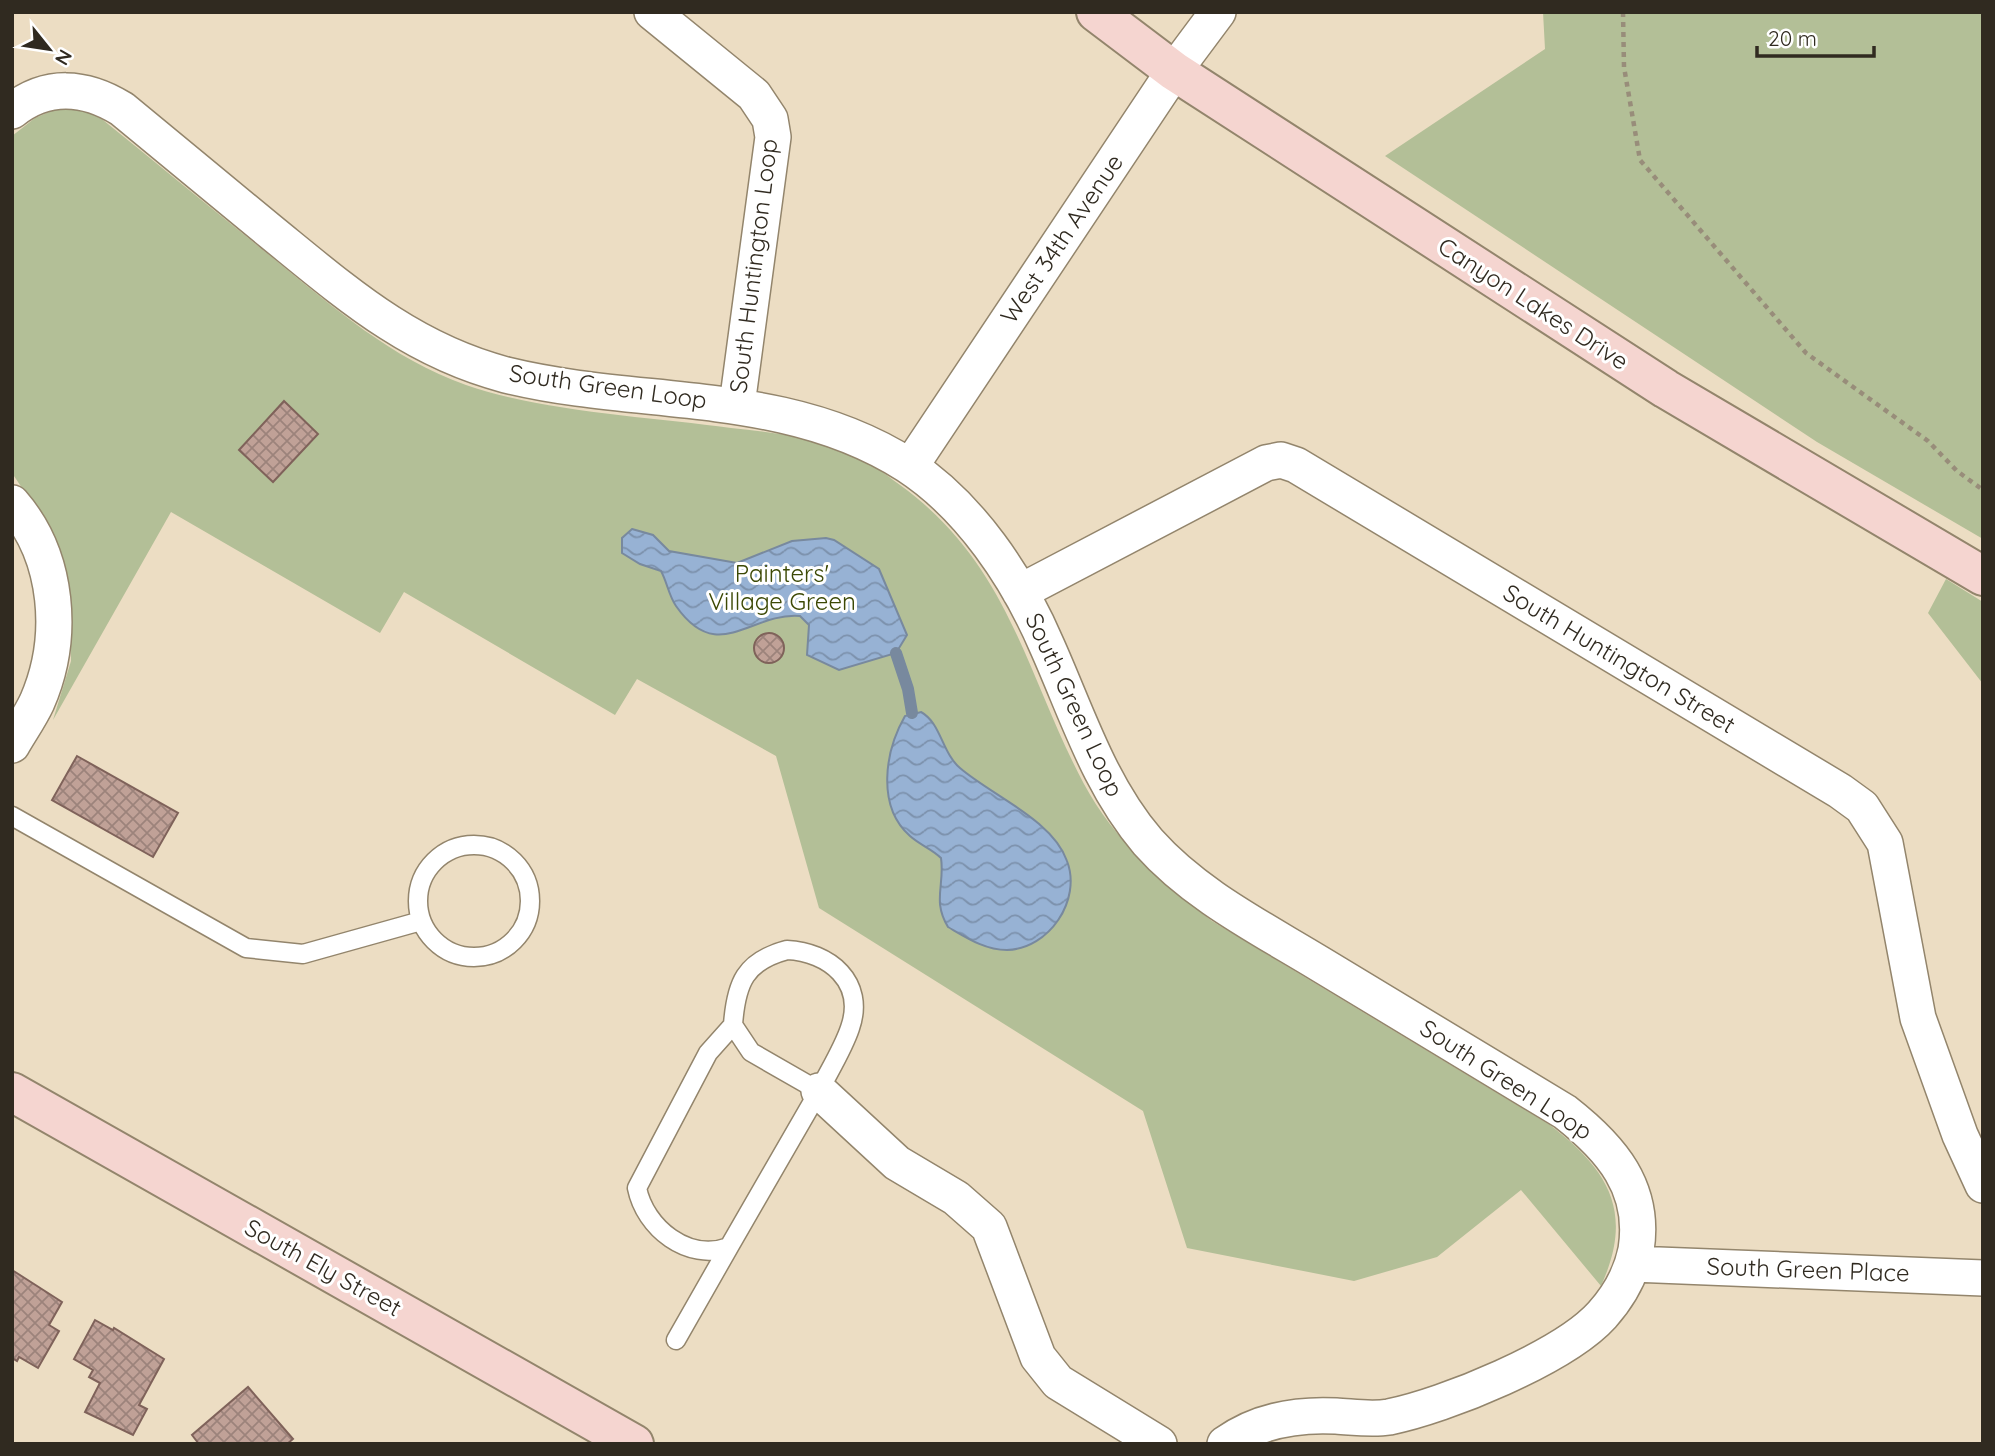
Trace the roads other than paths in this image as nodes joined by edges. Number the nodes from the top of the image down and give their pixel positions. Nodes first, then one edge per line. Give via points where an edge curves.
1 (652, 12) edge
2 (1096, 12) edge
3 (1217, 12) edge
4 (1174, 71) junction
5 (12, 111) edge
6 (737, 405) junction
7 (910, 467) junction
8 (12, 503) edge
9 (1983, 576) edge
10 (1020, 592) junction
11 (12, 745) edge
12 (12, 816) edge
13 (421, 921) junction
14 (733, 1025) junction
15 (819, 1091) junction
16 (12, 1092) edge
17 (1983, 1185) edge
18 (729, 1247) junction
19 (1633, 1264) junction
20 (1983, 1278) edge
21 (676, 1340) dead end
22 (1393, 1430) edge
23 (635, 1444) edge
24 (1159, 1444) edge
25 (1226, 1444) edge

1 - 6 street, South Huntington Loop via 754,95 770,119 773,137
2 - 4 street, Canyon Lakes Drive
3 - 4 street, West 34th Avenue
4 - 7 street, West 34th Avenue
4 - 9 street, Canyon Lakes Drive via 1666,389
5 - 6 street, South Green Loop via 31,96 53,91 102,97 366,310 436,350 505,374
6 - 7 street, South Green Loop via 852,435
7 - 10 street, South Green Loop via 987,543
8 - 11 street via 37,541 54,605 49,665 36,703
10 - 17 street, South Huntington Street via 1266,463 1281,460 1840,791 1862,807 1885,843 1919,1018 1955,1122
10 - 19 street, South Green Loop via 1088,745 1148,842 1216,901 1565,1112 1599,1139 1623,1172 1636,1207
12 - 13 lane via 246,948 303,954
13 - 13 lane via 420,885 442,855 478,845 512,860 524,874 530,911 523,929 497,953 461,956 444,949
14 - 15 lane via 751,1052
14 - 15 lane via 740,984 751,967 768,955 787,950 807,951 826,959 841,972 851,990 853,1009 850,1028
14 - 18 lane via 708,1053 637,1188 645,1213 657,1229 704,1252
15 - 18 lane
15 - 24 street via 897,1163 956,1198 989,1227 1038,1357 1058,1382
16 - 23 street, South Ely Street
18 - 21 lane
19 - 20 street, South Green Place
19 - 22 street, South Green Loop via 1620,1293 1572,1340
22 - 25 street, South Green Loop via 1366,1419 1306,1415 1251,1429

